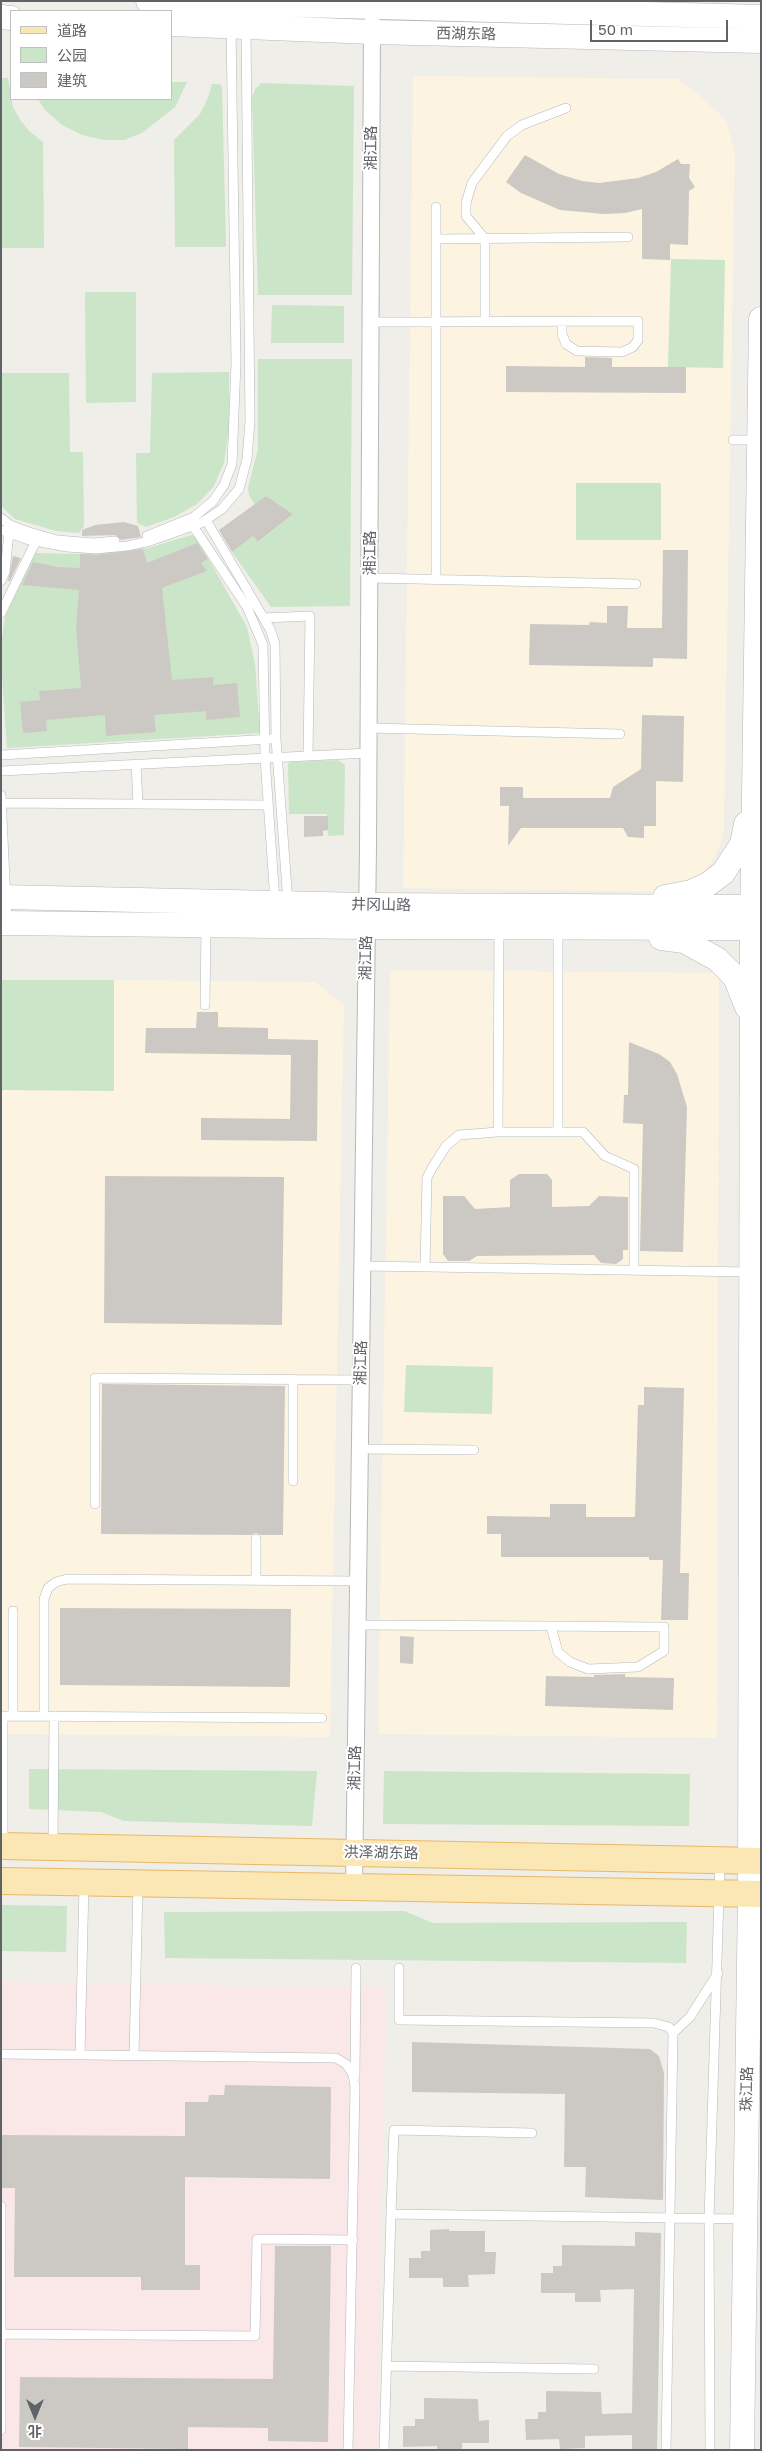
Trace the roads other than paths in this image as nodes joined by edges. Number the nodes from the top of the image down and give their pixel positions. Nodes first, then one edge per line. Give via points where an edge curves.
1 (148, 1) edge
2 (372, 14) edge
3 (761, 17) edge
4 (172, 24) edge
5 (238, 27) junction
6 (761, 41) edge
7 (566, 108) dead end
8 (436, 207) dead end
9 (628, 237) dead end
10 (436, 239) junction
11 (485, 239) junction
12 (761, 319) edge
13 (371, 322) junction
14 (436, 322) junction
15 (485, 322) junction
16 (562, 322) junction
17 (733, 440) dead end
18 (760, 440) edge
19 (1, 518) edge
20 (206, 520) junction
21 (193, 526) junction
22 (5, 531) edge
23 (36, 541) junction
24 (370, 578) junction
25 (436, 580) junction
26 (1, 581) edge
27 (636, 584) dead end
28 (1, 613) edge
29 (264, 618) junction
30 (369, 728) junction
31 (620, 734) dead end
32 (266, 739) junction
33 (276, 739) junction
34 (369, 753) junction
35 (1, 755) edge
36 (308, 756) junction
37 (277, 757) junction
38 (265, 758) junction
39 (136, 764) junction
40 (1, 771) edge
41 (754, 788) junction
42 (1, 795) edge
43 (2, 803) edge
44 (138, 804) junction
45 (268, 805) junction
46 (4, 897) edge
47 (281, 903) junction
48 (206, 913) junction
49 (367, 916) junction
50 (499, 916) junction
51 (561, 916) junction
52 (756, 917) edge
53 (4, 923) edge
54 (205, 1005) dead end
55 (751, 1022) junction
56 (498, 1132) junction
57 (558, 1132) junction
58 (754, 1259) edge
59 (362, 1266) junction
60 (425, 1267) junction
61 (634, 1270) junction
62 (293, 1379) junction
63 (361, 1380) junction
64 (360, 1449) junction
65 (474, 1450) dead end
66 (293, 1481) dead end
67 (95, 1504) dead end
68 (256, 1539) dead end
69 (256, 1581) junction
70 (358, 1581) junction
71 (13, 1611) dead end
72 (357, 1625) junction
73 (551, 1626) junction
74 (2, 1716) edge
75 (13, 1716) junction
76 (44, 1716) junction
77 (54, 1716) junction
78 (322, 1718) dead end
79 (2, 1846) edge
80 (53, 1847) junction
81 (354, 1852) junction
82 (720, 1860) junction
83 (755, 1861) edge
84 (1, 1881) edge
85 (84, 1882) junction
86 (139, 1883) junction
87 (354, 1886) junction
88 (719, 1894) junction
89 (755, 1894) edge
90 (356, 1968) dead end
91 (399, 1968) dead end
92 (718, 1972) junction
93 (673, 2033) junction
94 (1, 2054) edge
95 (80, 2054) junction
96 (134, 2056) junction
97 (355, 2087) junction
98 (532, 2133) dead end
99 (1, 2206) edge
100 (391, 2214) junction
101 (671, 2218) junction
102 (709, 2218) junction
103 (745, 2219) junction
104 (353, 2240) junction
105 (2, 2334) edge
106 (386, 2366) junction
107 (594, 2369) dead end
108 (1, 2430) edge
109 (348, 2450) edge
110 (384, 2450) edge
111 (666, 2450) edge
112 (710, 2450) edge
113 (742, 2450) edge

1 - 2 street, 西湖东路
2 - 3 street, 西湖东路
2 - 5 street, 西湖东路
2 - 6 street, 西湖东路
2 - 13 street, 湘江路
4 - 5 street, 西湖东路
5 - 19 lane via 236,402 232,464 224,485 213,501 194,516 152,535 127,540 94,543 57,540 10,525
5 - 20 lane via 250,354 248,459 239,489 231,500
7 - 11 lane via 522,125 507,136 472,184 466,216
8 - 10 lane
9 - 11 lane
10 - 11 lane
10 - 14 lane
11 - 15 lane
12 - 18 street, 珠江路
13 - 14 lane
13 - 24 street, 湘江路
14 - 15 lane
14 - 25 lane
15 - 16 lane
16 - 16 lane via 638,321 638,340 633,347 622,352 577,351 566,344
17 - 18 lane
18 - 41 street, 珠江路
20 - 21 lane
20 - 29 lane
21 - 23 lane via 127,546 86,549
21 - 32 lane via 247,606 262,645
22 - 23 lane
22 - 26 lane via 5,572
23 - 28 lane
24 - 25 lane
24 - 30 street, 湘江路
25 - 27 lane
29 - 33 lane via 274,644
29 - 36 lane via 310,616
30 - 31 lane
30 - 34 street, 湘江路
32 - 33 lane
32 - 35 lane
32 - 38 lane
33 - 37 lane
34 - 36 lane
34 - 49 street, 湘江路
36 - 37 lane
37 - 38 lane
37 - 47 lane
38 - 39 lane
38 - 45 lane
39 - 40 lane
39 - 44 lane
41 - 51 street via 742,844 722,873 707,885 670,896
41 - 52 street, 珠江路
42 - 43 lane
43 - 44 lane
43 - 46 lane
44 - 45 lane
45 - 47 lane
46 - 48 street, 井冈山路
46 - 53 lane
47 - 48 street, 井冈山路
47 - 49 street, 井冈山路
48 - 49 street, 井冈山路
48 - 53 street, 井冈山路
48 - 54 lane
49 - 50 street, 井冈山路
49 - 59 street, 湘江路
50 - 51 street, 井冈山路
50 - 56 lane
51 - 52 street, 井冈山路
51 - 55 street via 684,941 698,947 717,959 735,977
51 - 57 lane
52 - 55 street, 珠江路
55 - 58 street, 珠江路
56 - 57 lane
56 - 60 lane via 460,1135 446,1146 432,1168 427,1178
57 - 61 lane via 583,1132 605,1156 634,1169
58 - 61 lane
58 - 83 street, 珠江路
59 - 60 lane
59 - 63 street, 湘江路
60 - 61 lane
62 - 63 lane
62 - 66 lane
62 - 67 lane via 96,1378
63 - 64 street, 湘江路
64 - 65 lane
64 - 70 street, 湘江路
68 - 69 lane
69 - 70 lane
69 - 76 lane via 67,1579 56,1582 48,1588 44,1599
70 - 72 street, 湘江路
71 - 75 lane
72 - 73 lane
72 - 81 street, 湘江路
73 - 73 lane via 558,1652 570,1662 588,1669 638,1667 664,1651 664,1627
74 - 75 lane
74 - 79 lane
75 - 76 lane
76 - 77 lane
77 - 78 lane
77 - 80 lane
79 - 80 main road, 洪泽湖东路
80 - 81 main road, 洪泽湖东路
81 - 82 main road, 洪泽湖东路
81 - 87 street, 湘江路
82 - 83 main road, 洪泽湖东路
82 - 88 lane
83 - 89 street, 珠江路
84 - 85 main road
85 - 86 main road
85 - 95 lane
86 - 87 main road
86 - 96 lane
87 - 88 main road
88 - 89 main road
88 - 92 lane
89 - 103 street, 珠江路
90 - 97 lane
91 - 93 lane via 399,2020 654,2023 669,2027
92 - 93 lane via 690,2018
92 - 102 lane
93 - 101 lane
94 - 95 lane
95 - 96 lane
96 - 97 lane via 336,2058 353,2074
97 - 104 lane
98 - 100 lane via 394,2130
99 - 105 lane
100 - 101 lane
100 - 106 lane
101 - 102 lane
101 - 111 lane
102 - 103 lane
102 - 112 lane
103 - 113 street, 珠江路
104 - 105 lane via 257,2239 255,2336
104 - 109 lane
105 - 108 lane
106 - 107 lane
106 - 110 lane

